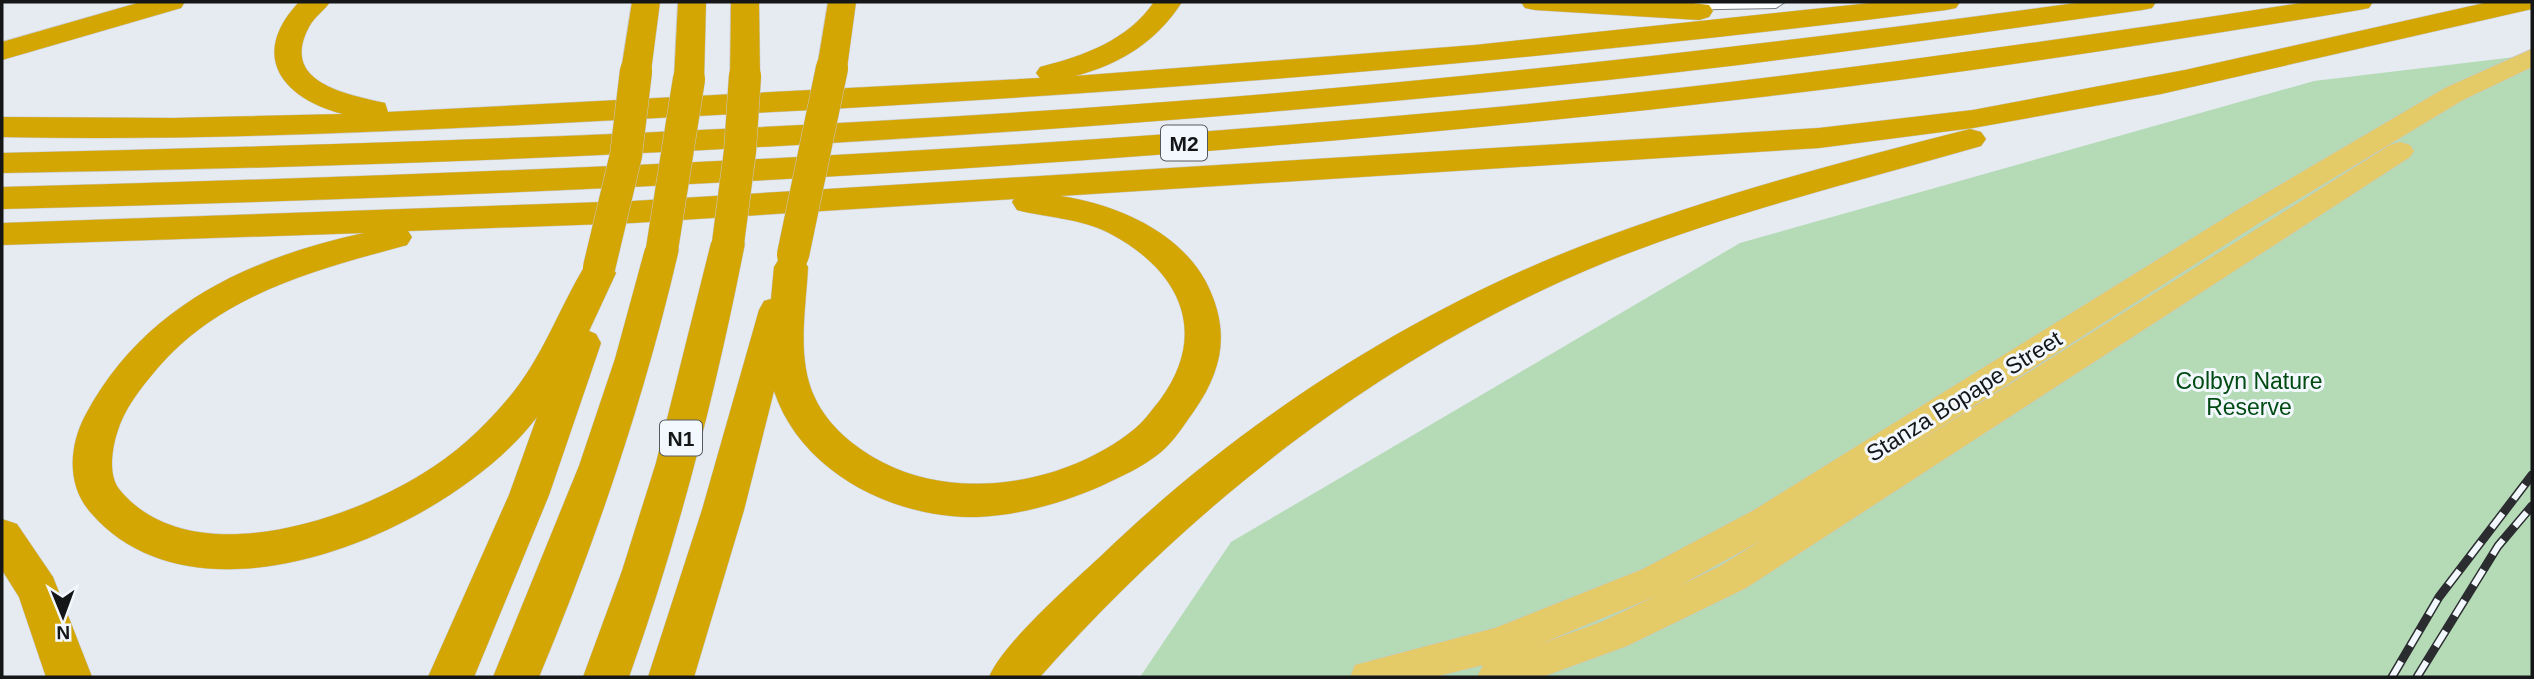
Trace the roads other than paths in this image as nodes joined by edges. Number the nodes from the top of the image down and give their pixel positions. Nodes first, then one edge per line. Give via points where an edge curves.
1 (171, 2) edge
2 (316, 2) edge
3 (633, 2) edge
4 (646, 2) edge
5 (692, 2) edge
6 (745, 2) edge
7 (842, 2) edge
8 (855, 2) edge
9 (1168, 2) edge
10 (1535, 2) edge
11 (1776, 2) edge
12 (1887, 2) edge
13 (1946, 2) edge
14 (2142, 2) edge
15 (2359, 2) edge
16 (2525, 2) edge
17 (1569, 5) junction
18 (2, 51) edge
19 (2532, 57) edge
20 (833, 64) junction
21 (637, 69) junction
22 (2532, 76) edge
23 (2183, 79) junction
24 (800, 101) junction
25 (636, 109) junction
26 (2, 127) edge
27 (2, 163) edge
28 (2, 198) edge
29 (808, 203) junction
30 (633, 212) junction
31 (2, 234) edge
32 (792, 261) junction
33 (599, 271) junction
34 (2, 536) edge
35 (69, 677) edge
36 (451, 677) edge
37 (516, 677) edge
38 (606, 677) edge
39 (671, 677) edge
40 (1012, 677) edge
41 (1369, 677) edge
42 (1496, 677) edge

1 - 18 highway
2 - 25 highway via 294,28 287,56 301,83 325,98 359,108 410,112
3 - 21 highway
4 - 21 highway
5 - 37 highway, bridge via 689,79 662,248 644,326 592,493
6 - 38 highway, N1, bridge via 740,151 728,243 666,494
7 - 20 highway
8 - 20 highway
9 - 24 highway via 1138,37 1107,55 1065,70 995,83
10 - 17 highway
11 - 17 lane
12 - 17 highway via 1760,11
13 - 24 highway via 1413,59 1042,88
14 - 27 highway, M2 via 1669,66 1063,119 538,148
15 - 28 highway, M2 via 2093,44 1728,92 1119,149 567,181
16 - 23 highway
19 - 41 main road, Stanza Bopape Street via 2454,94 2254,213 1767,520 1656,580 1499,644
20 - 32 highway, bridge
21 - 33 highway, bridge via 626,155
22 - 42 main road, Stanza Bopape Street via 2370,169 1733,576 1614,634
23 - 29 highway via 1973,119 1819,138
23 - 40 highway via 1708,214 1594,254 1479,306 1415,341 1271,437 1147,540
24 - 25 highway
25 - 26 highway via 267,126
29 - 30 highway
29 - 32 highway via 1033,202 1103,217 1144,235 1181,268 1201,308 1203,346 1189,387 1158,431 1135,451 1074,480 1006,498 931,496 865,473 841,458 807,421 789,372
30 - 31 highway
30 - 33 highway via 406,234 327,253 244,286 164,339 110,402 93,446 92,463 103,499 151,538 206,550 290,544 394,509 462,467 524,407 560,354
32 - 39 highway
33 - 36 highway via 587,331 553,432
34 - 35 highway via 38,590

